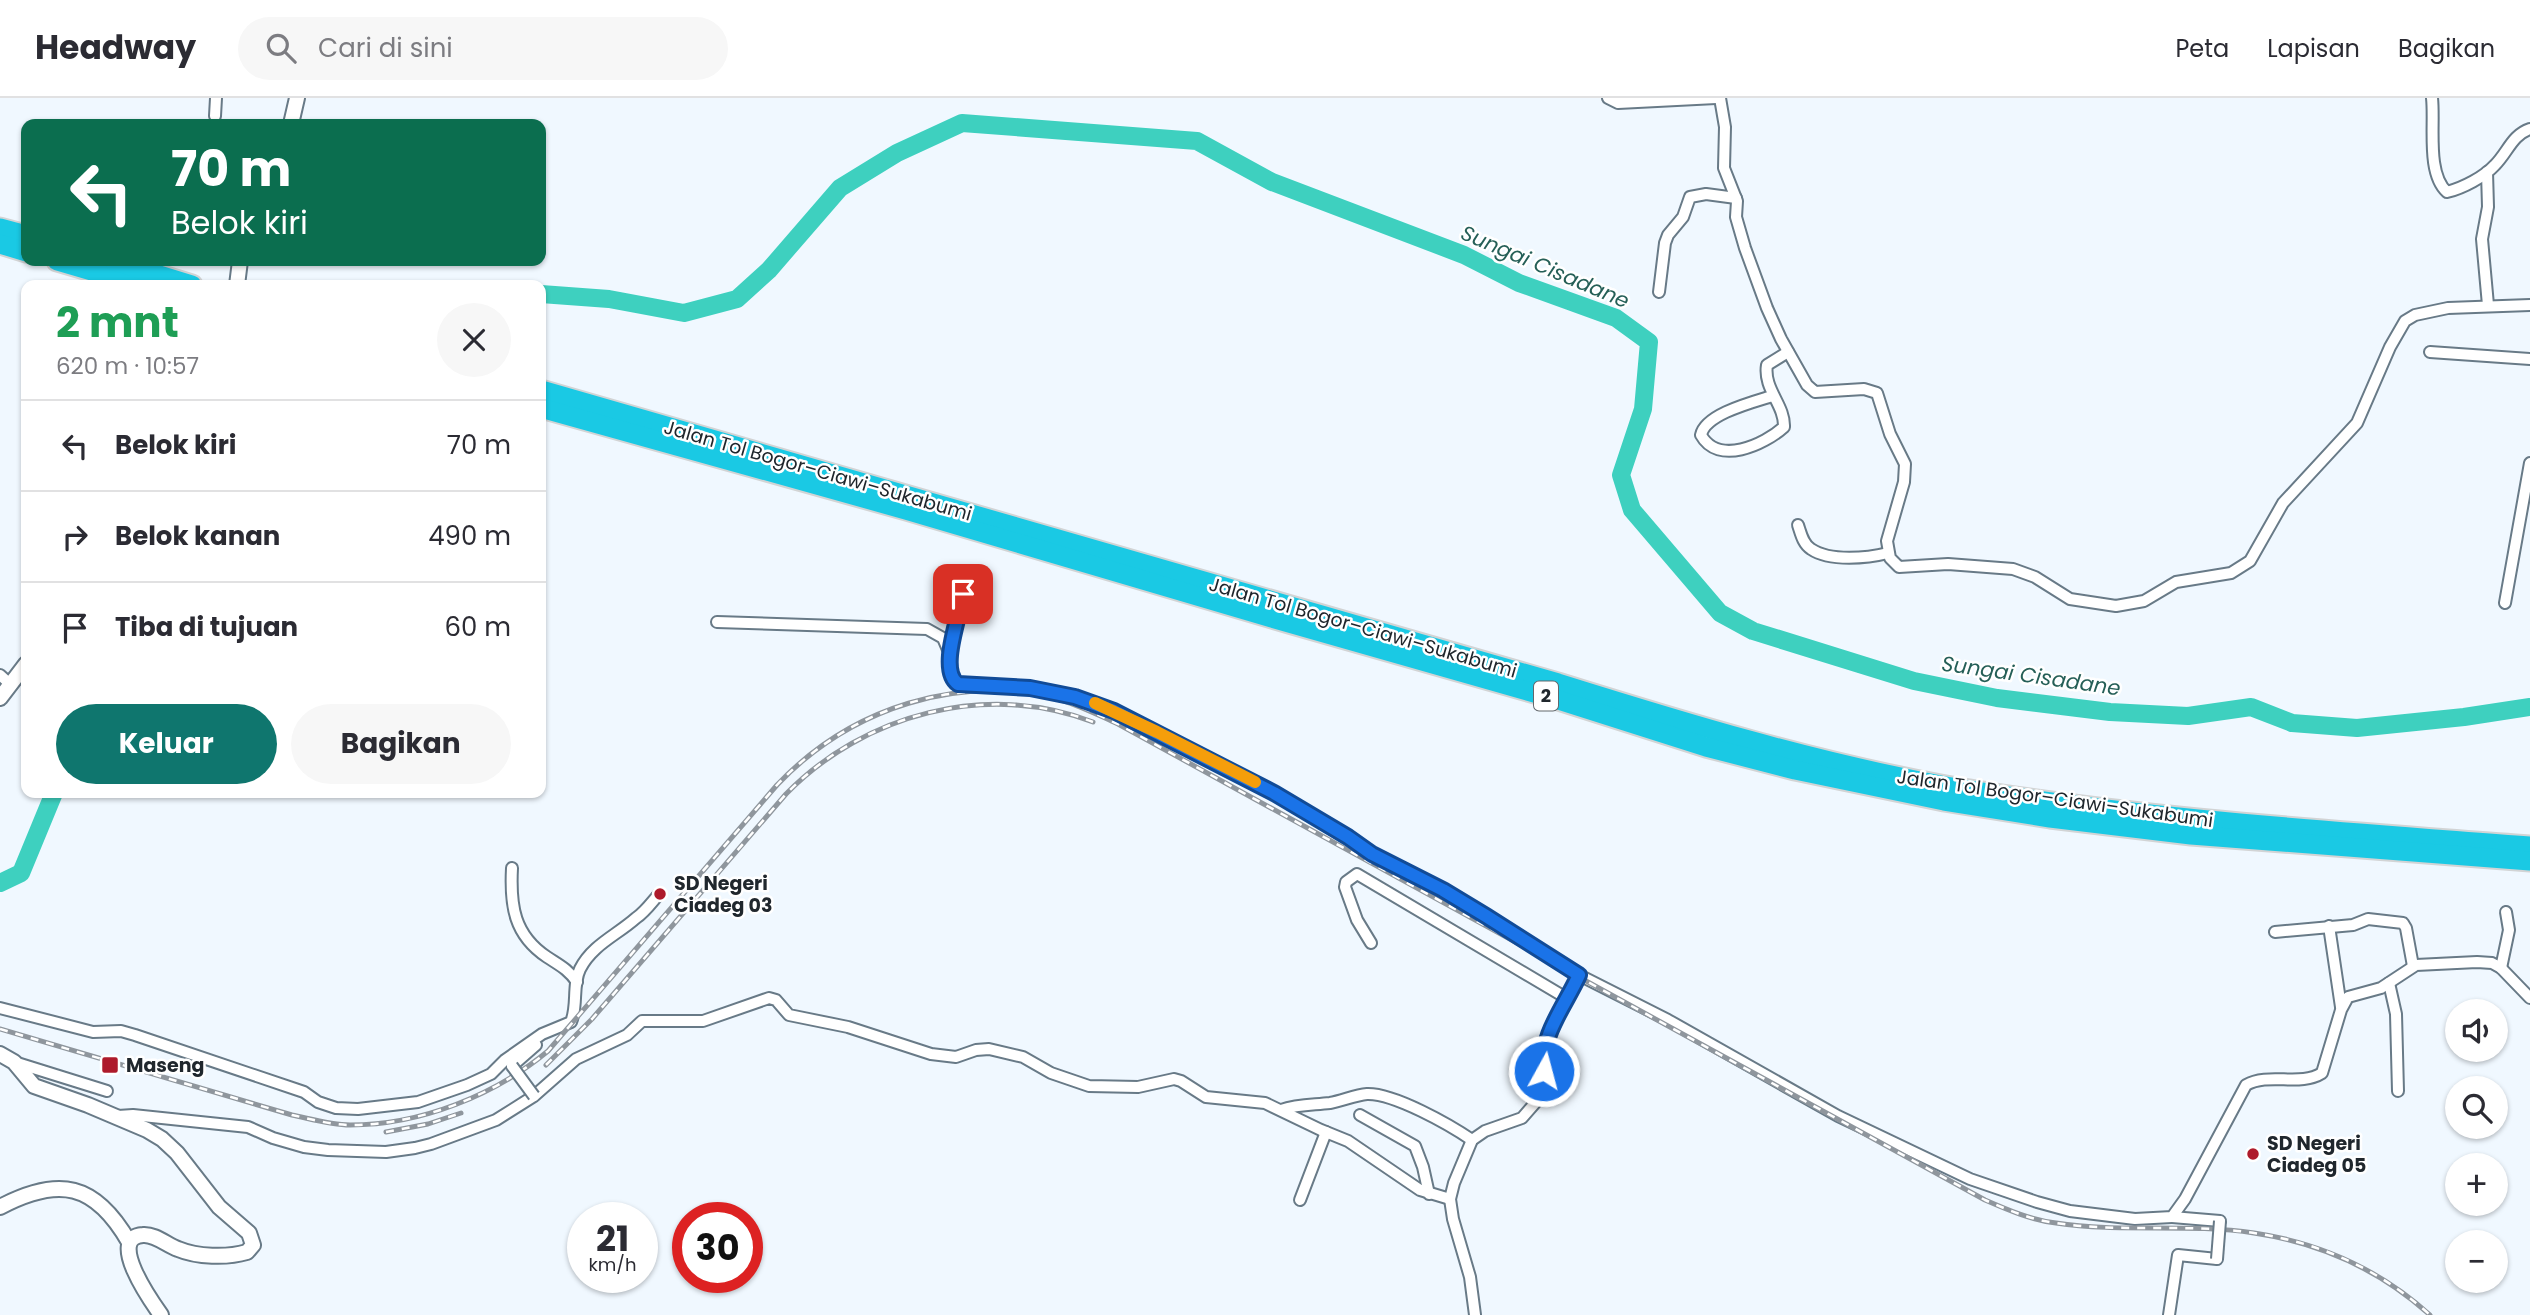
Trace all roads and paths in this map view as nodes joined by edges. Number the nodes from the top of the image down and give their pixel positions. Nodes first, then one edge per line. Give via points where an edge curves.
1 (216, 98) edge
2 (297, 98) edge
3 (1608, 98) edge
4 (1718, 98) edge
5 (2432, 98) edge
6 (215, 116) dead end
7 (292, 119) edge
8 (2530, 129) edge
9 (2487, 172) junction
10 (1736, 198) junction
11 (0, 228) edge
12 (21, 234) edge
13 (0, 244) edge
14 (21, 250) edge
15 (74, 266) edge
16 (130, 266) edge
17 (122, 280) edge
18 (176, 280) edge
19 (1659, 292) dead end
20 (2488, 305) junction
21 (2530, 305) edge
22 (1788, 352) junction
23 (2430, 352) dead end
24 (2530, 359) edge
25 (546, 393) edge
26 (1772, 396) junction
27 (546, 409) edge
28 (586, 413) junction
29 (2530, 463) edge
30 (1798, 525) dead end
31 (1888, 553) junction
32 (963, 594) dead end
33 (2505, 603) dead end
34 (717, 622) dead end
35 (949, 652) junction
36 (21, 670) edge
37 (0, 675) edge
38 (11, 685) junction
39 (0, 698) edge
40 (2530, 846) edge
41 (2530, 861) edge
42 (512, 869) dead end
43 (659, 894) dead end
44 (2506, 912) dead end
45 (2329, 926) junction
46 (2275, 932) dead end
47 (1371, 943) dead end
48 (2413, 965) junction
49 (2501, 968) junction
50 (1579, 975) junction
51 (577, 982) junction
52 (2389, 983) junction
53 (2530, 998) edge
54 (1568, 999) junction
55 (0, 1008) edge
56 (2341, 1010) junction
57 (555, 1029) junction
58 (0, 1054) edge
59 (14, 1062) junction
60 (107, 1091) dead end
61 (2398, 1091) dead end
62 (534, 1096) junction
63 (1281, 1110) junction
64 (1360, 1115) dead end
65 (115, 1116) junction
66 (1326, 1132) junction
67 (1472, 1140) junction
68 (1429, 1194) junction
69 (1450, 1199) junction
70 (1300, 1200) dead end
71 (0, 1208) edge
72 (2172, 1217) junction
73 (129, 1242) junction
74 (158, 1314) edge
75 (1475, 1315) edge
76 (2169, 1315) edge

1 - 6 street
2 - 7 street
3 - 4 street via 1618,103
4 - 10 street via 1725,127 1723,163
5 - 9 street via 2434,166 2444,190
8 - 9 street via 2517,135
9 - 20 street via 2488,207 2482,239
10 - 19 street via 1690,197 1665,243
10 - 22 street via 1745,248
11 - 12 highway
13 - 14 highway
15 - 17 highway
16 - 18 highway
20 - 21 street
20 - 31 street via 2436,309 2405,321 2357,423 2283,503 2250,561 2231,573 2176,582 2144,601 2116,606 2070,598 2013,569 1948,564 1904,568 1893,563
22 - 26 street via 1767,365
22 - 31 street via 1815,392 1868,389 1879,396 1905,469 1888,534
23 - 24 street
25 - 28 highway, Jalan Tol Bogor–Ciawi–Sukabumi / 2
26 - 26 street via 1702,427 1705,443 1732,451 1777,434 1784,419
27 - 28 highway, Jalan Tol Bogor–Ciawi–Sukabumi / 2
28 - 40 highway, Jalan Tol Bogor–Ciawi–Sukabumi / 2 via 1545,679 1798,754 1945,786 2178,818
28 - 41 highway, Jalan Tol Bogor–Ciawi–Sukabumi / 2 via 1796,770 1944,802 2050,818 2191,835
29 - 33 street
30 - 31 street via 1803,541 1819,553 1866,558
32 - 35 street
34 - 35 street via 927,629 943,638
35 - 50 street via 954,682 1039,690 1114,711 1274,793
36 - 38 street
37 - 38 street
38 - 39 street
42 - 51 street via 511,896 526,940 569,970
43 - 51 street via 590,955
44 - 49 street via 2509,930
45 - 46 street
45 - 48 street via 2368,919 2404,924
45 - 56 street
47 - 54 street via 1345,887 1357,874
48 - 49 street via 2477,962
48 - 52 street
49 - 53 street
50 - 54 street
50 - 72 street via 1838,1116 1970,1180 2070,1211 2135,1219
51 - 57 street via 571,1023
52 - 56 street via 2348,997
52 - 61 street via 2396,1014
54 - 67 street via 1544,1048 1544,1087 1536,1102 1522,1118
55 - 57 street via 93,1032 121,1031 304,1092 335,1108 358,1109 444,1094 491,1074 514,1053
56 - 72 street via 2319,1076 2256,1081 2243,1089
57 - 62 street, bridge via 512,1066
58 - 59 street
59 - 60 street
59 - 65 street via 34,1086
62 - 63 street via 576,1059 627,1035 642,1021 704,1021 769,999 779,1002 789,1015 848,1027 931,1054 956,1057 989,1049 1023,1057 1089,1086 1138,1087 1174,1079 1206,1097 1260,1101
62 - 65 street via 461,1133 386,1152 304,1147 237,1125
63 - 66 street
63 - 67 street via 1378,1095 1447,1124
64 - 68 street via 1415,1146
65 - 73 street via 162,1139 177,1153 219,1207 244,1227 253,1245 247,1252 224,1255 188,1253 149,1236
66 - 68 street via 1355,1144
66 - 70 street
67 - 69 street
68 - 69 street
69 - 75 street
71 - 73 street via 47,1189 77,1190 101,1206
72 - 76 street, bridge via 2220,1221 2217,1258 2178,1255
73 - 74 street via 131,1263

